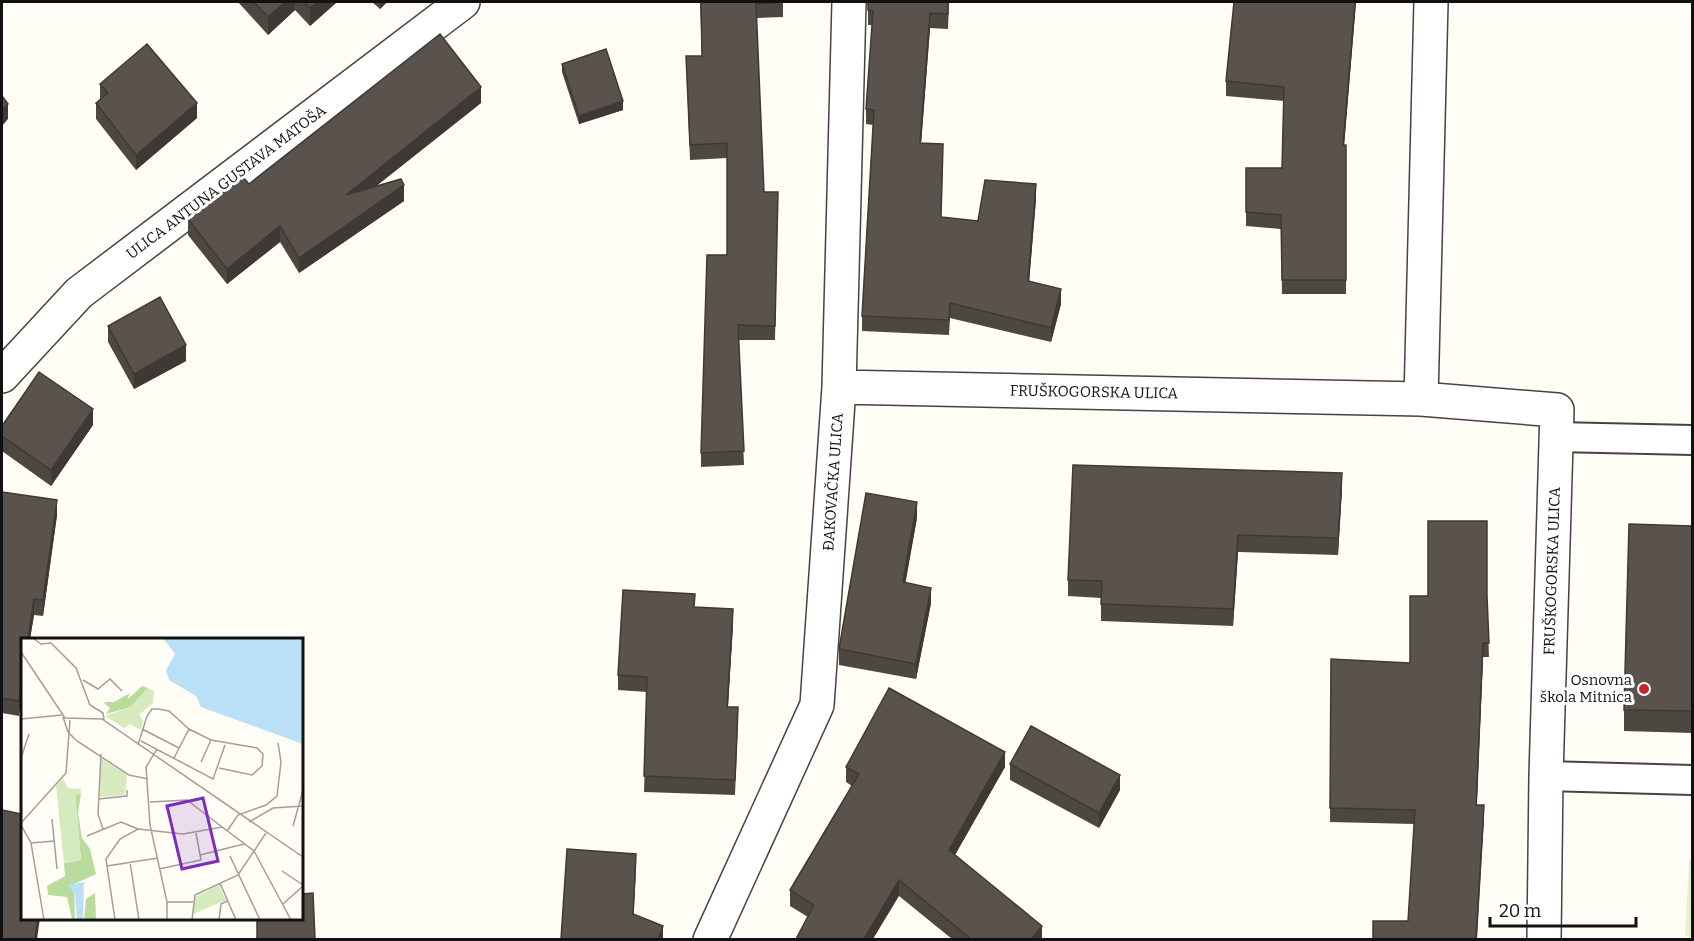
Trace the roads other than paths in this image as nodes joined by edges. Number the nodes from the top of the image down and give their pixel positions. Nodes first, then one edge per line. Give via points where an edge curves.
1 (463, 2) edge
2 (849, 2) edge
3 (1431, 2) edge
4 (2, 376) edge
5 (839, 387) junction
6 (1421, 399) junction
7 (1556, 437) junction
8 (1692, 440) edge
9 (1546, 776) junction
10 (1692, 780) edge
11 (710, 939) edge
12 (1544, 939) edge

1 - 4 street, ULICA ANTUNA GUSTAVA MATOŠA via 79,293
2 - 5 street, ĐAKOVAČKA ULICA
3 - 6 street
5 - 6 street, FRUŠKOGORSKA ULICA
5 - 11 street, ĐAKOVAČKA ULICA via 817,705
6 - 7 street, FRUŠKOGORSKA ULICA via 1557,410
7 - 8 lane
7 - 9 street, FRUŠKOGORSKA ULICA
9 - 10 lane
9 - 12 street, FRUŠKOGORSKA ULICA

